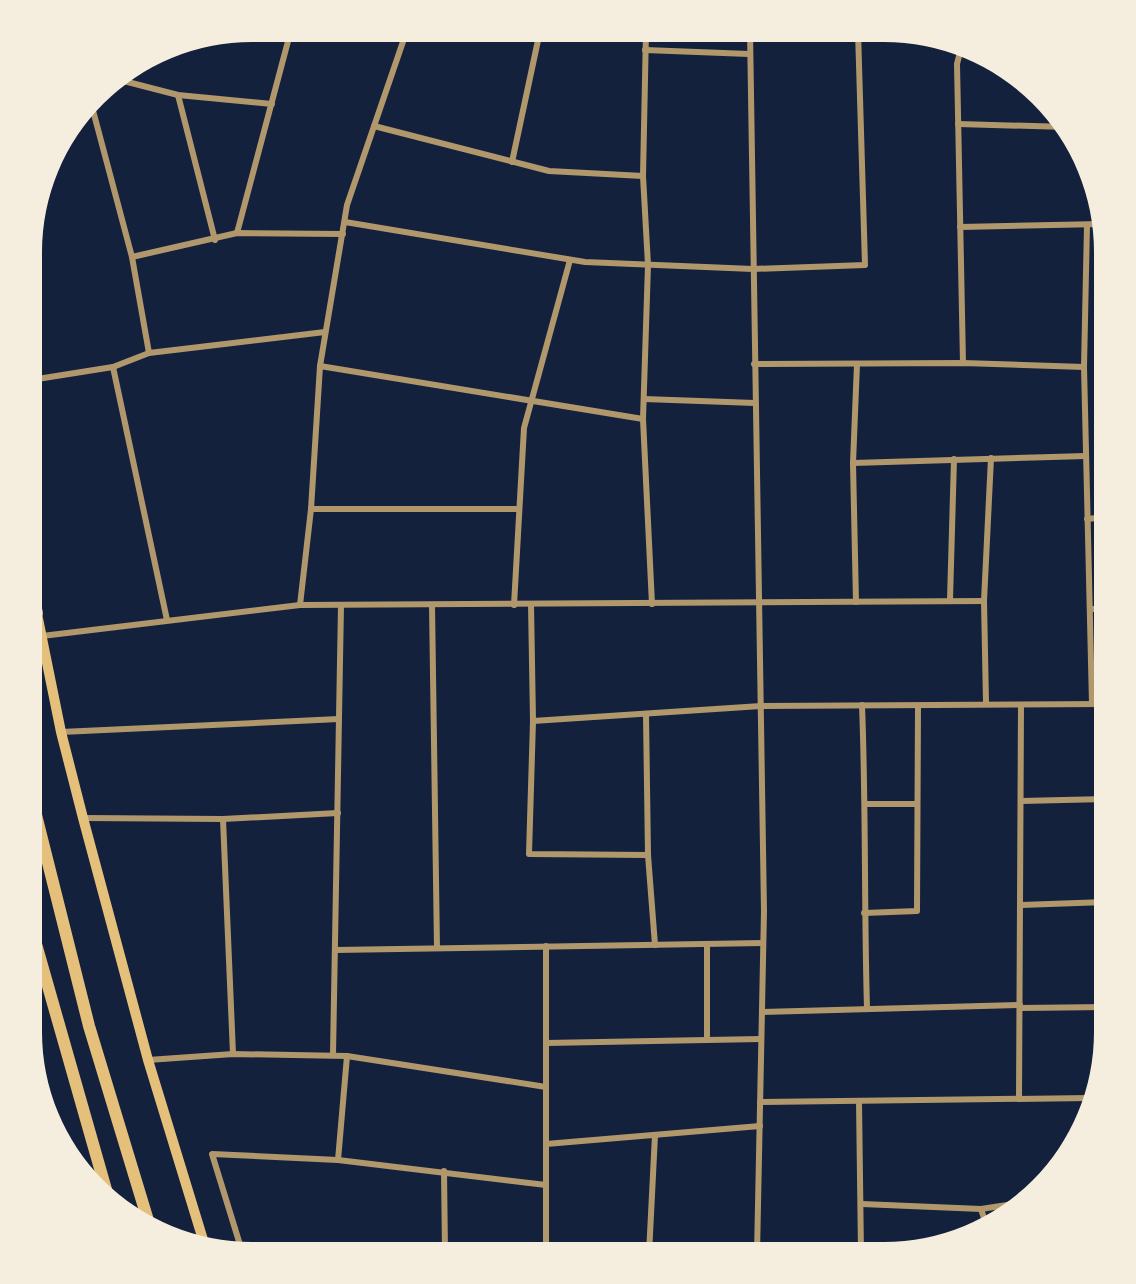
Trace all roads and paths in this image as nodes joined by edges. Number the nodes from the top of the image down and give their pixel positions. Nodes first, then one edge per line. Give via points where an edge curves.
1 (288, 42) edge
2 (402, 42) edge
3 (538, 42) edge
4 (645, 42) edge
5 (750, 42) edge
6 (859, 42) edge
7 (645, 50) junction
8 (749, 54) junction
9 (959, 56) edge
10 (128, 82) edge
11 (178, 95) junction
12 (272, 104) junction
13 (94, 114) edge
14 (958, 124) junction
15 (374, 126) junction
16 (1051, 126) edge
17 (512, 162) junction
18 (643, 176) junction
19 (345, 222) junction
20 (1087, 225) junction
21 (1092, 225) edge
22 (960, 227) junction
23 (237, 233) junction
24 (343, 234) junction
25 (215, 240) junction
26 (132, 257) junction
27 (570, 260) junction
28 (648, 265) junction
29 (752, 269) junction
30 (325, 332) junction
31 (149, 353) junction
32 (963, 363) junction
33 (754, 364) junction
34 (857, 364) junction
35 (320, 366) junction
36 (113, 367) junction
37 (1084, 367) junction
38 (42, 378) edge
39 (644, 399) junction
40 (531, 402) junction
41 (755, 403) junction
42 (643, 419) junction
43 (1086, 456) junction
44 (991, 458) junction
45 (954, 459) junction
46 (853, 463) junction
47 (311, 509) junction
48 (519, 509) junction
49 (1094, 518) edge
50 (1087, 519) junction
51 (950, 600) junction
52 (984, 601) junction
53 (856, 602) junction
54 (531, 604) junction
55 (652, 604) junction
56 (758, 604) junction
57 (341, 605) junction
58 (432, 605) junction
59 (513, 605) junction
60 (300, 606) junction
61 (1092, 610) joint
62 (167, 620) junction
63 (42, 636) joint
64 (986, 703) junction
65 (1092, 704) joint
66 (862, 705) junction
67 (1021, 705) junction
68 (761, 706) junction
69 (918, 707) junction
70 (646, 715) junction
71 (339, 719) junction
72 (533, 721) junction
73 (61, 732) junction
74 (1094, 799) edge
75 (1021, 801) junction
76 (866, 804) junction
77 (915, 804) junction
78 (338, 813) junction
79 (83, 818) junction
80 (223, 819) junction
81 (42, 839) edge
82 (648, 855) junction
83 (1094, 902) edge
84 (1021, 905) junction
85 (864, 913) junction
86 (763, 943) junction
87 (707, 944) junction
88 (655, 945) junction
89 (546, 946) junction
90 (437, 948) junction
91 (335, 950) junction
92 (42, 965) edge
93 (1020, 1006) junction
94 (1094, 1007) edge
95 (867, 1008) junction
96 (762, 1012) junction
97 (761, 1039) junction
98 (707, 1040) junction
99 (546, 1043) junction
100 (233, 1054) junction
101 (333, 1055) junction
102 (347, 1056) junction
103 (148, 1060) junction
104 (546, 1087) junction
105 (1083, 1098) edge
106 (1019, 1100) junction
107 (859, 1101) junction
108 (760, 1102) junction
109 (760, 1126) junction
110 (655, 1135) junction
111 (545, 1144) junction
112 (338, 1160) junction
113 (444, 1171) junction
114 (103, 1179) edge
115 (546, 1185) junction
116 (862, 1204) junction
117 (1001, 1206) edge
118 (981, 1209) junction
119 (146, 1213) edge
120 (983, 1216) edge
121 (202, 1235) edge
122 (239, 1242) edge
123 (445, 1242) edge
124 (547, 1242) edge
125 (650, 1242) edge
126 (757, 1242) edge
127 (861, 1242) edge

1 - 12 street
2 - 15 street
3 - 17 street
4 - 7 street
5 - 8 street
6 - 29 street via 865,265
7 - 8 street
7 - 18 street
8 - 29 street
9 - 14 street
10 - 11 street
11 - 12 street
11 - 25 street
12 - 23 street
13 - 26 street
14 - 16 street
14 - 22 street
15 - 17 street
15 - 19 street
17 - 18 street via 549,171
18 - 28 street
19 - 24 street
19 - 27 street
20 - 21 street
20 - 22 street
20 - 37 street
22 - 32 street
23 - 24 street
23 - 25 street
24 - 30 street
25 - 26 street
26 - 31 street
27 - 28 street
27 - 40 street
28 - 29 street
28 - 39 street
29 - 33 street
30 - 31 street
30 - 35 street
31 - 36 street
32 - 34 street
32 - 37 street
33 - 34 street
33 - 41 street
34 - 46 street
35 - 40 street
35 - 47 street
36 - 38 street
36 - 62 street
37 - 43 street
39 - 41 street
39 - 42 street
40 - 42 street
40 - 48 street via 524,428
41 - 56 street
42 - 55 street
43 - 44 street
43 - 50 street
44 - 45 street
44 - 52 street
45 - 46 street
45 - 51 street
46 - 53 street
47 - 48 street
47 - 60 street
48 - 59 street
49 - 50 street
50 - 61 street
51 - 52 street
51 - 53 street
52 - 64 street
53 - 56 street
54 - 55 street
54 - 59 street
54 - 72 street
55 - 56 street
56 - 68 street
57 - 58 street
57 - 60 street
57 - 71 street
58 - 59 street
58 - 90 street
60 - 62 street
61 - 65 street
62 - 63 street
63 - 73 main road
64 - 67 street
64 - 69 street
65 - 67 street
66 - 68 street
66 - 69 street
66 - 76 street
67 - 75 street
68 - 70 street
68 - 86 street
69 - 77 street
70 - 72 street
70 - 82 street
71 - 73 street
71 - 78 street
72 - 82 street via 529,854
73 - 79 main road
74 - 75 street
75 - 84 street
76 - 77 street
76 - 85 street
77 - 85 street via 917,911
78 - 80 street
78 - 91 street
79 - 80 street
79 - 103 main road
80 - 100 street
81 - 119 highway via 89,1027
82 - 88 street
83 - 84 street
84 - 93 street
85 - 95 street
86 - 87 street
86 - 96 street
87 - 88 street
87 - 98 street
88 - 89 street
89 - 90 street
89 - 99 street
90 - 91 street
91 - 101 street
92 - 114 highway
93 - 94 street
93 - 95 street
93 - 106 street
95 - 96 street
96 - 97 street
97 - 98 street
97 - 108 street
98 - 99 street
99 - 104 street
100 - 101 street
100 - 103 street
101 - 102 street
102 - 104 street
102 - 112 street
103 - 121 main road
104 - 111 street
105 - 106 street
106 - 107 street
107 - 108 street
107 - 116 street
108 - 109 street
109 - 110 street
109 - 126 street
110 - 111 street
110 - 125 street
111 - 115 street
112 - 113 street
112 - 122 street via 212,1154
113 - 115 street
113 - 123 street
115 - 124 street
116 - 118 street
116 - 127 street
117 - 118 street
118 - 120 street

